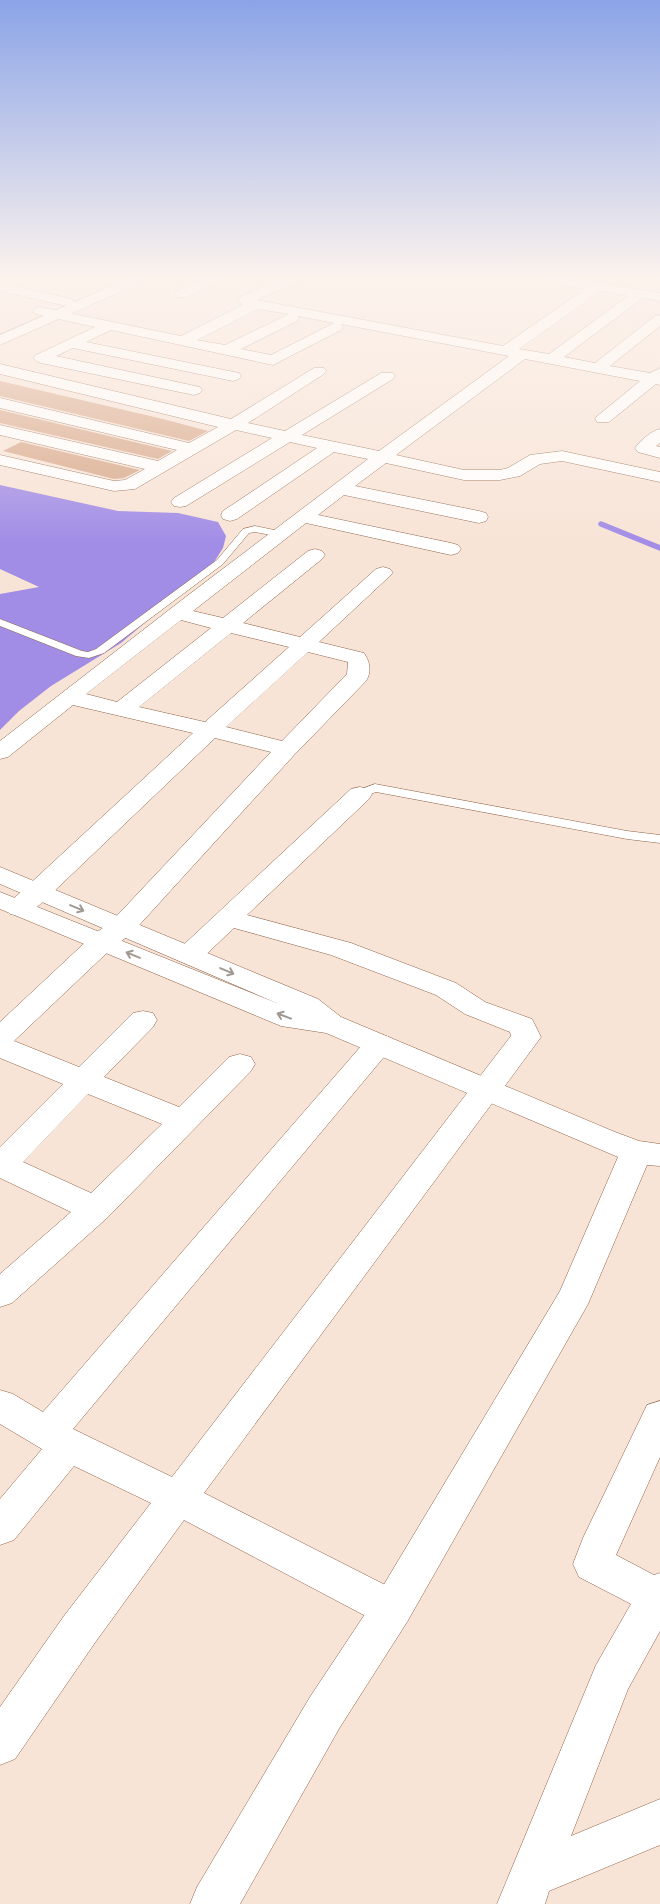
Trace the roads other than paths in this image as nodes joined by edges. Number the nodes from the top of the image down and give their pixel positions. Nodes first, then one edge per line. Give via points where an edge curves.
1 (83, 367) edge
2 (188, 367) edge
3 (504, 367) edge
4 (591, 367) edge
5 (598, 368) joint
6 (0, 370) edge
7 (319, 371) dead end
8 (233, 376) dead end
9 (387, 376) dead end
10 (658, 377) edge
11 (194, 390) dead end
12 (0, 403) edge
13 (602, 418) dead end
14 (233, 425) junction
15 (0, 430) edge
16 (660, 434) edge
17 (288, 437) junction
18 (331, 446) junction
19 (193, 449) junction
20 (660, 453) edge
21 (381, 457) junction
22 (0, 460) edge
23 (160, 467) junction
24 (660, 477) edge
25 (340, 489) junction
26 (180, 502) dead end
27 (230, 515) dead end
28 (303, 517) junction
29 (479, 517) dead end
30 (280, 534) junction
31 (451, 549) dead end
32 (315, 555) dead end
33 (383, 573) dead end
34 (178, 613) junction
35 (0, 622) edge
36 (227, 626) junction
37 (303, 644) junction
38 (69, 696) junction
39 (122, 709) junction
40 (210, 730) junction
41 (287, 749) junction
42 (0, 752) edge
43 (360, 794) joint
44 (660, 839) edge
45 (0, 875) edge
46 (19, 900) edge
47 (228, 918) junction
48 (112, 935) junction
49 (189, 955) junction
50 (143, 1020) dead end
51 (332, 1024) junction
52 (0, 1038) edge
53 (379, 1044) junction
54 (0, 1047) edge
55 (240, 1064) dead end
56 (83, 1080) junction
57 (486, 1089) junction
58 (185, 1121) junction
59 (648, 1154) edge
60 (0, 1165) edge
61 (95, 1208) junction
62 (4, 1281) edge
63 (0, 1404) edge
64 (660, 1416) edge
65 (58, 1439) junction
66 (178, 1498) junction
67 (0, 1528) edge
68 (659, 1595) edge
69 (392, 1609) junction
70 (0, 1744) edge
71 (660, 1822) edge
72 (527, 1890) edge
73 (214, 1904) edge

1 - 11 street
2 - 8 street
3 - 21 street
4 - 5 street
5 - 10 street
6 - 14 street
7 - 14 street
9 - 17 street
10 - 13 street
12 - 19 street
14 - 17 street
14 - 19 street
15 - 23 street
16 - 20 street via 644,448
17 - 18 street
17 - 26 street
18 - 21 street
18 - 27 street
19 - 23 street
21 - 24 street via 482,476 507,474 536,460 562,456
21 - 25 street
22 - 23 street via 118,487 129,485
25 - 28 street
25 - 29 street
28 - 30 street
28 - 31 street
30 - 34 street
30 - 35 lane via 246,530 220,562 100,651 90,655 80,654
32 - 36 street
33 - 37 street
34 - 36 street
34 - 38 street
36 - 37 street
36 - 39 street
37 - 40 street
37 - 41 street via 356,658 359,670 352,684
38 - 39 street
38 - 42 street
39 - 40 street
40 - 41 street
40 - 46 street
41 - 48 street
43 - 44 lane via 375,788
43 - 47 street
45 - 46 street
46 - 48 street
47 - 49 street
47 - 57 street via 341,949 446,989 475,1008 522,1026 526,1037
48 - 49 street
51 -> 48 street via 291,1019
48 - 52 street
49 -> 51 street via 308,1005
50 - 56 street
51 - 53 street
53 - 57 street
53 - 65 street
54 - 56 street
55 - 58 street
56 - 58 street
56 - 60 street
57 - 59 street via 604,1140
57 - 66 street
58 - 61 street
59 - 69 street via 576,1296
60 - 61 street
61 - 62 street
63 - 65 street
64 - 68 street via 593,1564
65 - 66 street
65 - 67 street
66 - 69 street
66 - 70 street via 79,1630
68 - 72 street via 611,1679
69 - 73 street via 325,1712
71 - 72 street

